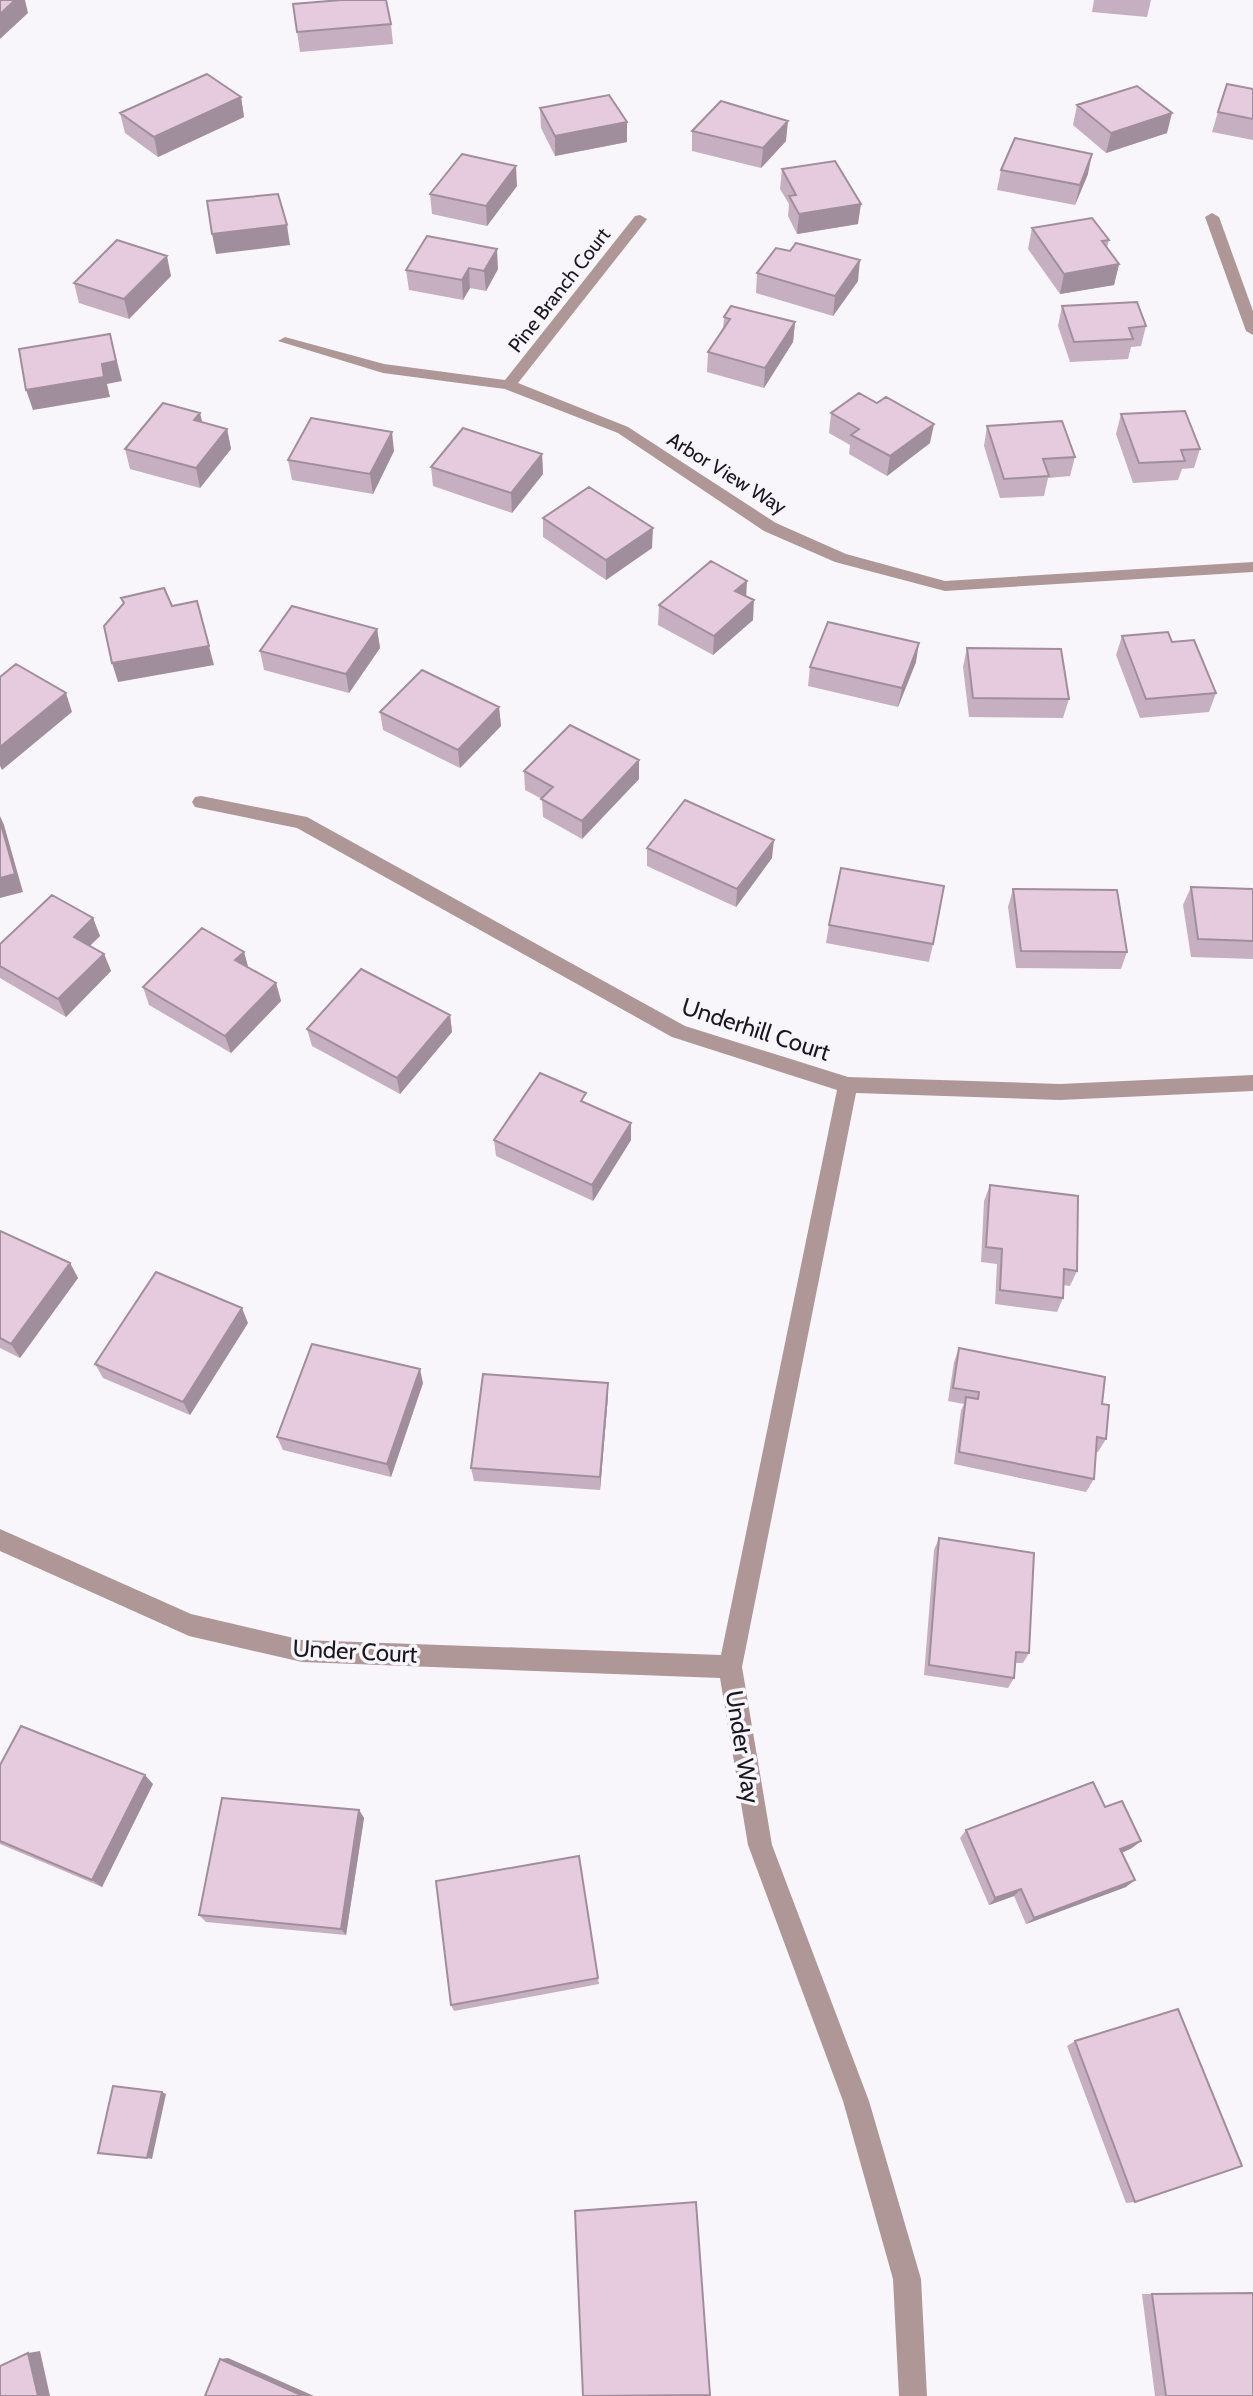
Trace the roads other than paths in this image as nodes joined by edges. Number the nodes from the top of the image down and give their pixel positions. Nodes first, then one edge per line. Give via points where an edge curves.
1 (1212, 217) dead end
2 (640, 219) dead end
3 (1253, 331) edge
4 (285, 341) dead end
5 (509, 385) junction
6 (1253, 567) edge
7 (201, 802) dead end
8 (1253, 1083) edge
9 (848, 1085) junction
10 (0, 1540) edge
11 (730, 1667) junction
12 (913, 2396) edge

1 - 3 street
2 - 5 street, Pine Branch Court
4 - 5 street, Arbor View Way via 383,368
5 - 6 street, Arbor View Way via 623,430 770,527 886,572 945,586
7 - 9 street, Underhill Court via 301,822 679,1032
8 - 9 street, Underhill Court via 1060,1092
9 - 11 street, Under Way
10 - 11 street, Under Court via 189,1625 302,1651
11 - 12 street, Under Way via 760,1845 856,2101 907,2279

